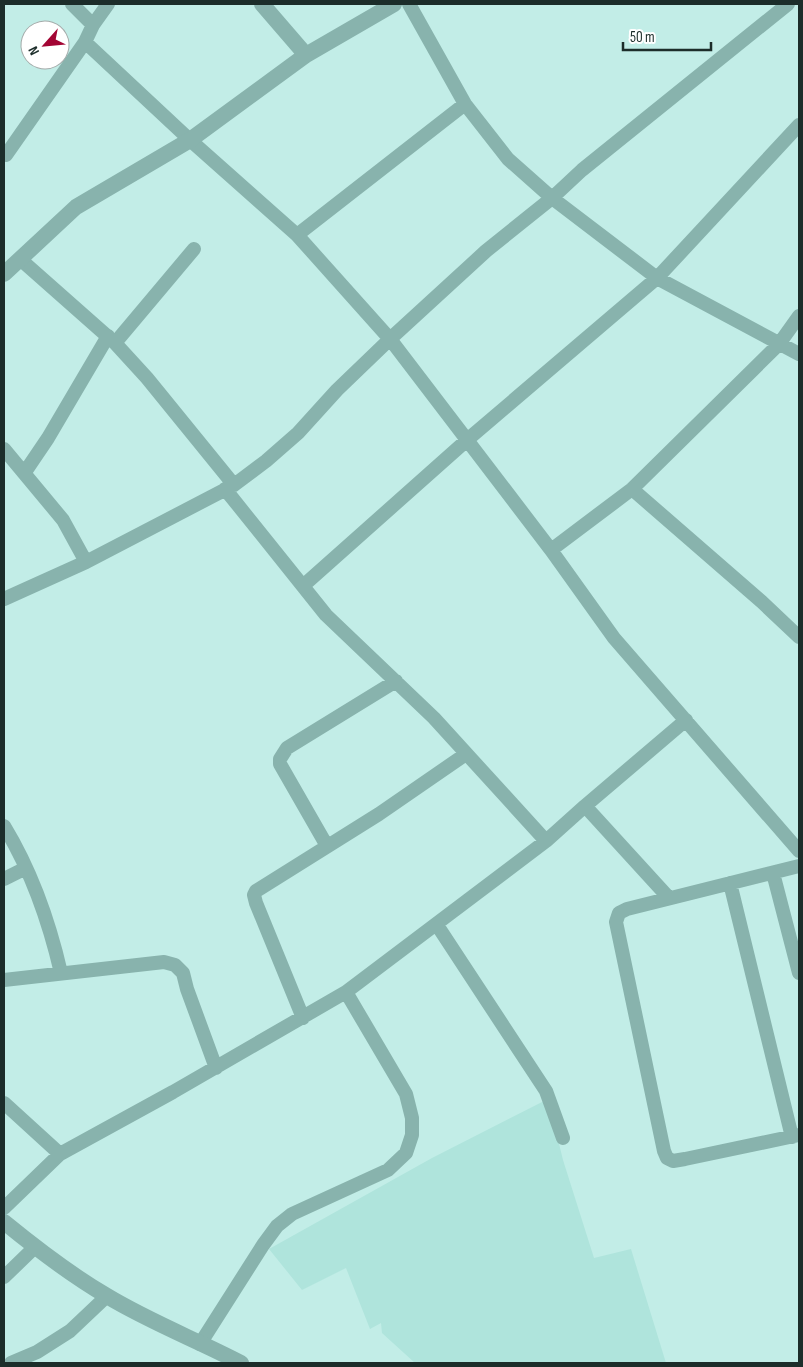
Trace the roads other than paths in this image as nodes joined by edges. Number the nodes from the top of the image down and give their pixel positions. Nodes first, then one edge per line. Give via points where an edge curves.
1 (72, 4) edge
2 (108, 4) edge
3 (262, 4) edge
4 (391, 4) edge
5 (409, 4) edge
6 (788, 4) edge
7 (93, 25) junction
8 (85, 42) junction
9 (306, 55) junction
10 (465, 104) junction
11 (799, 124) edge
12 (190, 140) junction
13 (4, 154) edge
14 (552, 198) junction
15 (297, 236) junction
16 (194, 249) dead end
17 (20, 259) junction
18 (4, 274) edge
19 (657, 278) junction
20 (799, 316) edge
21 (390, 339) junction
22 (112, 340) junction
23 (779, 344) junction
24 (799, 354) edge
25 (467, 440) junction
26 (4, 449) edge
27 (25, 472) junction
28 (230, 487) junction
29 (632, 489) junction
30 (551, 550) junction
31 (86, 562) junction
32 (304, 585) junction
33 (4, 599) edge
34 (799, 636) edge
35 (396, 681) junction
36 (686, 720) junction
37 (466, 754) junction
38 (585, 806) junction
39 (4, 826) edge
40 (546, 841) junction
41 (327, 846) junction
42 (799, 851) edge
43 (799, 866) edge
44 (26, 868) junction
45 (773, 873) junction
46 (4, 879) edge
47 (730, 883) junction
48 (669, 898) junction
49 (437, 925) junction
50 (799, 973) edge
51 (61, 974) junction
52 (4, 980) edge
53 (346, 992) junction
54 (303, 1018) junction
55 (216, 1068) junction
56 (4, 1103) edge
57 (796, 1136) edge
58 (563, 1138) dead end
59 (60, 1154) junction
60 (4, 1208) edge
61 (4, 1222) edge
62 (35, 1247) junction
63 (4, 1277) edge
64 (107, 1296) junction
65 (200, 1344) junction
66 (11, 1363) edge
67 (241, 1363) edge

1 - 7 street
2 - 7 street
3 - 9 street
4 - 9 street
5 - 10 street
6 - 14 street via 582,170
7 - 8 street
8 - 12 street
8 - 13 street
9 - 12 street
10 - 14 street via 508,159
10 - 15 street
11 - 19 street
12 - 15 street
12 - 17 street via 76,207
14 - 19 street
14 - 21 street via 486,251
15 - 21 street
16 - 22 street
17 - 18 street
17 - 22 street
19 - 23 street
19 - 25 street
20 - 23 street
21 - 25 street
21 - 28 street via 298,433 266,462
22 - 27 street
22 - 28 street via 147,378
23 - 24 street
23 - 29 street
25 - 30 street
25 - 32 street
26 - 27 street
27 - 31 street via 63,520
28 - 31 street
28 - 32 street
29 - 30 street
29 - 34 street
30 - 36 street via 614,638
31 - 33 street
32 - 35 street via 326,615
35 - 37 street
35 - 41 street via 288,748 280,759
36 - 38 street
36 - 42 street
37 - 40 street
37 - 41 street
38 - 40 street
38 - 48 street
39 - 44 street
40 - 49 street
41 - 54 street via 254,895
43 - 45 street
44 - 46 street
44 - 51 street via 53,938
45 - 47 street
45 - 50 street
47 - 48 street
47 - 57 street
48 - 57 street via 627,909 619,913 616,922 667,1158 679,1160
49 - 53 street
49 - 58 street via 546,1092
51 - 52 street
51 - 55 street via 164,962 175,965 183,973
53 - 54 street
53 - 65 street via 406,1094 412,1118 412,1134 406,1153 388,1170 292,1214 277,1226
54 - 55 street
55 - 59 street
56 - 59 street
59 - 60 street
61 - 62 street
62 - 63 street
62 - 64 street
64 - 65 street
64 - 66 street via 70,1332
65 - 67 street

